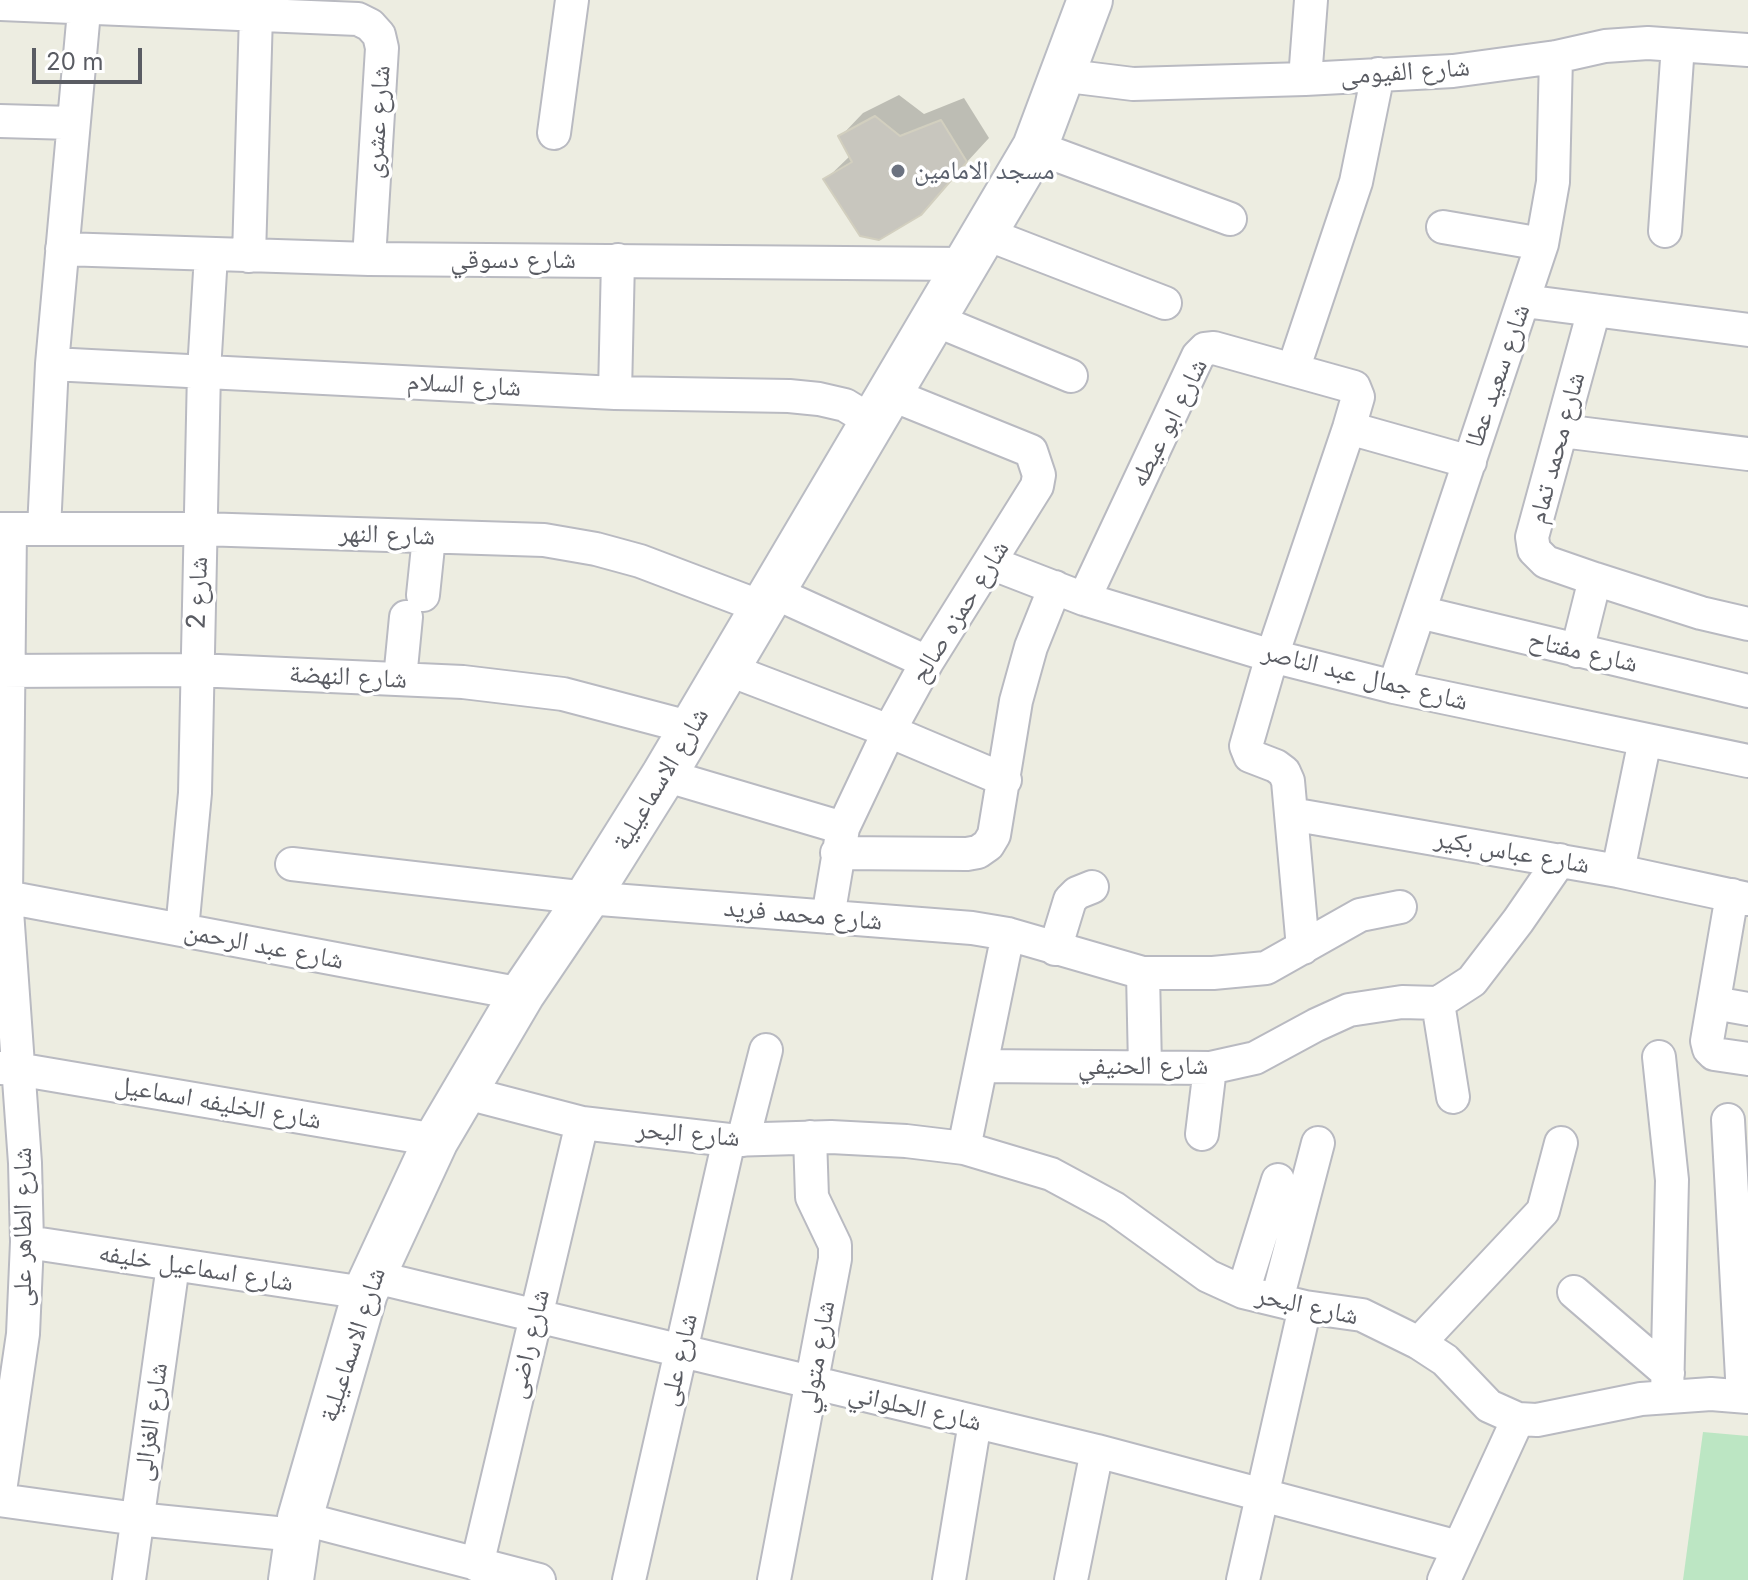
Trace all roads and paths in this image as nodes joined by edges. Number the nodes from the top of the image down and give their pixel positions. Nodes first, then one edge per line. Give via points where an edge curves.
1 (572, 0) edge
2 (1090, 0) edge
3 (1311, 0) edge
4 (0, 4) edge
5 (85, 5) edge
6 (256, 14) junction
7 (1678, 45) junction
8 (1748, 50) edge
9 (1556, 57) junction
10 (1378, 74) junction
11 (1060, 75) junction
12 (1305, 79) junction
13 (0, 121) edge
14 (72, 123) junction
15 (554, 133) dead end
16 (1035, 147) junction
17 (1230, 219) dead end
18 (1443, 227) dead end
19 (1665, 231) dead end
20 (1542, 244) junction
21 (62, 249) junction
22 (974, 249) junction
23 (211, 255) junction
24 (249, 256) junction
25 (369, 259) junction
26 (618, 260) junction
27 (1524, 301) junction
28 (1165, 303) dead end
29 (1594, 310) junction
30 (933, 319) junction
31 (1748, 330) edge
32 (52, 364) junction
33 (1293, 370) junction
34 (204, 371) junction
35 (1071, 376) dead end
36 (615, 393) junction
37 (881, 408) junction
38 (1349, 428) junction
39 (1562, 431) junction
40 (1748, 454) edge
41 (1470, 462) junction
42 (5, 529) edge
43 (44, 529) junction
44 (200, 529) junction
45 (429, 537) junction
46 (991, 563) junction
47 (1595, 579) junction
48 (1070, 593) junction
49 (768, 600) junction
50 (1419, 612) junction
51 (1748, 624) edge
52 (1577, 651) junction
53 (1272, 656) junction
54 (927, 662) junction
55 (727, 669) junction
56 (196, 670) junction
57 (4, 671) edge
58 (400, 679) junction
59 (1394, 687) junction
60 (1748, 691) edge
61 (692, 728) junction
62 (889, 731) junction
63 (1645, 740) junction
64 (1748, 761) edge
65 (664, 775) junction
66 (1005, 780) junction
67 (1291, 814) junction
68 (840, 840) junction
69 (1560, 860) junction
70 (292, 864) dead end
71 (1618, 871) junction
72 (1092, 887) dead end
73 (6, 897) junction
74 (1740, 897) edge
75 (587, 898) junction
76 (1400, 907) dead end
77 (828, 917) junction
78 (182, 930) junction
79 (1008, 934) junction
80 (1303, 948) junction
81 (1055, 949) junction
82 (1143, 973) junction
83 (522, 994) junction
84 (1438, 1003) junction
85 (1714, 1003) junction
86 (1748, 1009) edge
87 (766, 1050) dead end
88 (1659, 1057) dead end
89 (1748, 1059) edge
90 (981, 1066) junction
91 (1145, 1067) junction
92 (9, 1068) edge
93 (1210, 1068) junction
94 (463, 1092) junction
95 (1453, 1097) dead end
96 (1728, 1120) dead end
97 (582, 1123) junction
98 (1202, 1134) dead end
99 (810, 1137) junction
100 (436, 1140) junction
101 (736, 1140) junction
102 (1318, 1143) dead end
103 (1561, 1143) dead end
104 (964, 1148) junction
105 (1278, 1180) dead end
106 (27, 1242) junction
107 (173, 1265) junction
108 (368, 1285) junction
109 (1243, 1292) junction
110 (1574, 1292) dead end
111 (1291, 1304) junction
112 (536, 1316) junction
113 (11, 1333) edge
114 (1419, 1343) junction
115 (681, 1351) junction
116 (813, 1383) junction
117 (1667, 1385) junction
118 (1746, 1396) edge
119 (1518, 1419) junction
120 (975, 1422) junction
121 (1097, 1451) junction
122 (0, 1491) edge
123 (1262, 1495) junction
124 (0, 1500) edge
125 (137, 1519) junction
126 (298, 1526) junction
127 (1458, 1547) junction
128 (477, 1565) junction
129 (129, 1580) edge
130 (291, 1580) edge
131 (539, 1580) edge
132 (629, 1580) edge
133 (774, 1580) edge
134 (949, 1580) edge
135 (1071, 1580) edge
136 (1243, 1580) edge
137 (1444, 1580) edge

1 - 15 street
2 - 11 street, شارع الاسماعيلية
3 - 12 street
4 - 5 street, شارع عشرى
5 - 6 street, شارع عشرى
5 - 14 street
6 - 24 street
6 - 25 street, شارع عشرى via 358,19 379,35
7 - 8 street, شارع الفيومى
7 - 9 street, شارع الفيومى via 1605,46
7 - 19 street
9 - 10 street, شارع الفيومى via 1453,71
9 - 20 street, شارع سعيد عطا via 1553,182
10 - 12 street, شارع الفيومى
10 - 33 street via 1356,182
11 - 12 street, شارع الفيومى via 1133,84
11 - 16 street, شارع الاسماعيلية
13 - 14 street
14 - 21 street
16 - 17 street
16 - 22 street, شارع الاسماعيلية
18 - 20 street
20 - 27 street, شارع سعيد عطا
21 - 23 street, شارع دسوقي
21 - 32 street
22 - 26 street, شارع دسوقي
22 - 28 street
22 - 30 street, شارع الاسماعيلية
23 - 24 street, شارع دسوقي
23 - 34 street, شارع 2
24 - 25 street, شارع دسوقي
25 - 26 street, شارع دسوقي
26 - 36 street
27 - 29 street
27 - 41 street, شارع سعيد عطا
29 - 31 street
29 - 39 street, شارع محمد تمام
30 - 35 street
30 - 37 street, شارع الاسماعيلية
32 - 34 street, شارع السلام
32 - 43 street
33 - 38 street, شارع ابو عيطه via 1358,391
33 - 48 street, شارع ابو عيطه via 1214,348 1198,356
34 - 36 street, شارع السلام
34 - 44 street, شارع 2
36 - 37 street, شارع السلام via 789,396
37 - 46 street, شارع حمزه صالح via 1031,451 1037,486
37 - 49 street, شارع الاسماعيلية
38 - 41 street
38 - 53 street
39 - 40 street
39 - 47 street, شارع محمد تمام via 1532,537 1534,550 1546,562
41 - 50 street, شارع سعيد عطا
42 - 43 street, شارع النهر
42 - 57 street, شارع الطاهر على
43 - 44 street, شارع النهر
44 - 45 street, شارع النهر
44 - 56 street, شارع 2
45 - 49 street, شارع النهر via 544,540 596,549
45 - 58 street
46 - 48 street, شارع جمال عبد الناصر
46 - 54 street, شارع حمزه صالح
47 - 51 street, شارع محمد تمام
47 - 52 street
48 - 53 street, شارع جمال عبد الناصر
48 - 66 street, شارع ابو عيطه via 1031,647
49 - 54 street, شارع النهر
49 - 55 street, شارع الاسماعيلية
50 - 52 street, شارع مفتاح
50 - 59 street, شارع سعيد عطا
52 - 60 street, شارع مفتاح
53 - 59 street, شارع جمال عبد الناصر
53 - 67 street via 1246,746 1250,756 1284,772
54 - 62 street, شارع حمزه صالح
55 - 61 street, شارع الاسماعيلية
55 - 62 street
56 - 57 street, شارع النهضة
56 - 58 street, شارع النهضة
56 - 78 street, شارع 2 via 195,793
57 - 73 street, شارع الطاهر على
58 - 61 street, شارع النهضة via 563,694
59 - 63 street, شارع جمال عبد الناصر
61 - 65 street, شارع الاسماعيلية
62 - 66 street
62 - 68 street, شارع حمزه صالح
63 - 64 street, شارع جمال عبد الناصر
63 - 71 street
65 - 68 street, شارع ابو عيطه
65 - 75 street, شارع الاسماعيلية
66 - 68 street, شارع ابو عيطه via 994,835 978,852
67 - 69 street, شارع عباس بكير
67 - 80 street
68 - 77 street, شارع حمزه صالح
69 - 71 street, شارع عباس بكير
69 - 84 street via 1472,981
70 - 75 street, شارع محمد فريد
71 - 74 street, شارع عباس بكير
72 - 81 street via 1070,900
73 - 78 street, شارع عبد الرحمن
73 - 92 street, شارع الطاهر على
74 - 85 street
75 - 77 street, شارع محمد فريد
75 - 83 street, شارع الاسماعيلية
76 - 80 street, شارع محمد فريد via 1360,915
77 - 79 street, شارع محمد فريد
78 - 83 street, شارع عبد الرحمن
79 - 81 street, شارع محمد فريد
79 - 90 street
80 - 82 street, شارع محمد فريد via 1266,968
81 - 82 street, شارع محمد فريد
82 - 91 street
83 - 94 street, شارع الاسماعيلية
84 - 93 street, شارع الحنيفي via 1349,1010 1255,1058
84 - 95 street
85 - 86 street
85 - 89 street via 1709,1049
87 - 101 street, شارع على
88 - 117 street via 1672,1180
90 - 91 street, شارع الحنيفي
90 - 104 street
91 - 93 street, شارع الحنيفي
92 - 100 street, شارع الخليفه اسماعيل
92 - 106 street, شارع الطاهر على via 25,1163
93 - 98 street
94 - 97 street, شارع البحر
94 - 100 street, شارع الاسماعيلية
96 - 118 street
97 - 101 street, شارع البحر
97 - 112 street, شارع راضى
99 - 101 street, شارع البحر
99 - 104 street, شارع البحر
99 - 116 street, شارع متولي via 812,1197 835,1245
100 - 108 street, شارع الاسماعيلية
101 - 115 street, شارع على
102 - 111 street
103 - 114 street via 1543,1211
104 - 109 street, شارع البحر via 1051,1174 1114,1208 1208,1276
105 - 109 street
106 - 107 street, شارع اسماعيل خليفه
106 - 113 street, شارع الطاهر على
107 - 108 street, شارع اسماعيل خليفه
107 - 125 street, شارع الغزالى
108 - 112 street, شارع الحلواني
108 - 126 street, شارع الاسماعيلية
109 - 111 street, شارع البحر
110 - 117 street
111 - 114 street, شارع البحر via 1362,1315
111 - 123 street
112 - 115 street, شارع الحلواني
112 - 128 street, شارع راضى
113 - 122 street, شارع الطاهر على
114 - 119 street, شارع البحر via 1445,1360 1489,1406
115 - 116 street, شارع الحلواني
115 - 132 street, شارع على
116 - 120 street, شارع الحلواني
116 - 133 street, شارع متولي
117 - 118 street
117 - 119 street via 1641,1399 1537,1420
119 - 127 street
120 - 121 street, شارع الحلواني
120 - 134 street
121 - 123 street, شارع الحلواني
121 - 135 street
123 - 127 street, شارع الحلواني
123 - 136 street
124 - 125 street
125 - 126 street
125 - 129 street, شارع الغزالى
126 - 128 street
126 - 130 street, شارع الاسماعيلية
127 - 137 street
128 - 131 street

